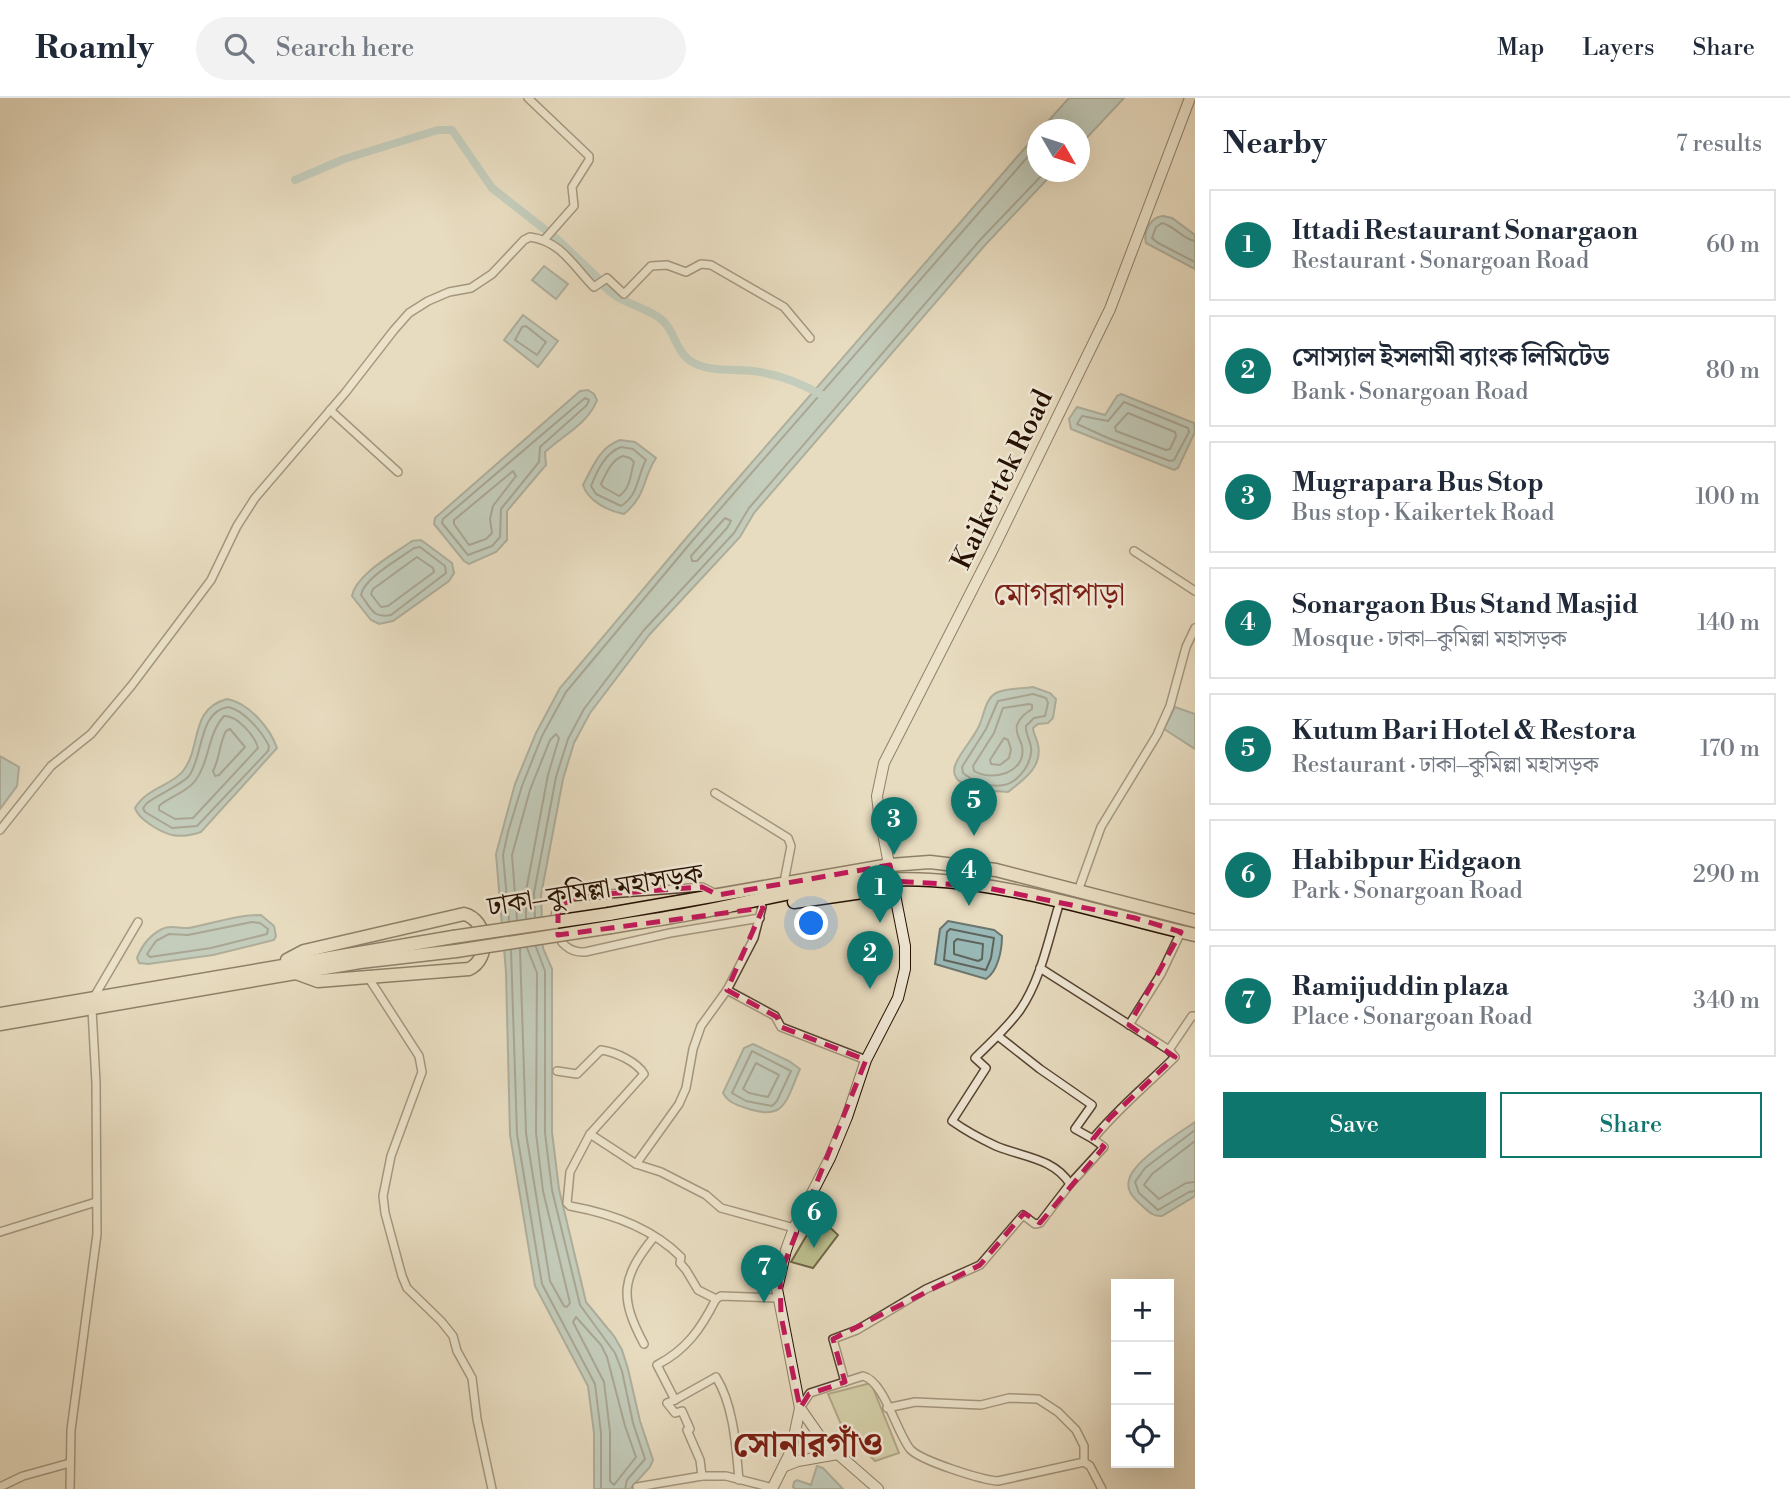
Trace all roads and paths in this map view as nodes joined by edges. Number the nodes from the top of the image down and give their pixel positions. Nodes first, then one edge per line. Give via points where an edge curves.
1 (528, 98) edge
2 (1190, 98) edge
3 (544, 240) junction
4 (810, 338) dead end
5 (330, 410) junction
6 (398, 472) dead end
7 (1134, 551) dead end
8 (1195, 591) edge
9 (1195, 628) edge
10 (715, 793) dead end
11 (0, 830) edge
12 (890, 865) junction
13 (784, 882) junction
14 (894, 884) junction
15 (1078, 891) junction
16 (718, 895) junction
17 (1058, 908) junction
18 (761, 913) junction
19 (672, 917) junction
20 (610, 920) junction
21 (1195, 921) edge
22 (138, 922) dead end
23 (1166, 928) junction
24 (1181, 932) junction
25 (1195, 935) edge
26 (282, 965) junction
27 (1040, 968) junction
28 (296, 973) junction
29 (367, 976) junction
30 (727, 990) junction
31 (93, 1004) junction
32 (0, 1014) edge
33 (1195, 1016) edge
34 (0, 1024) edge
35 (1129, 1025) junction
36 (998, 1035) junction
37 (1169, 1050) junction
38 (866, 1060) junction
39 (557, 1071) dead end
40 (590, 1134) junction
41 (1093, 1139) junction
42 (636, 1164) junction
43 (1070, 1184) junction
44 (96, 1202) junction
45 (794, 1228) junction
46 (0, 1232) edge
47 (654, 1237) junction
48 (779, 1298) junction
49 (716, 1300) junction
50 (643, 1344) dead end
51 (845, 1382) junction
52 (674, 1400) junction
53 (800, 1408) junction
54 (887, 1408) junction
55 (838, 1454) junction
56 (1084, 1462) junction
57 (70, 1463) junction
58 (785, 1466) junction
59 (702, 1476) junction
60 (739, 1480) junction
61 (0, 1487) edge
62 (637, 1487) dead end
63 (772, 1488) edge
64 (71, 1489) edge
65 (492, 1489) edge
66 (878, 1489) edge
67 (1102, 1489) edge

1 - 3 street via 589,156 572,187 575,206
2 - 12 main road, Kaikertek Road via 1110,309 884,763 877,796
3 - 4 street via 562,251 594,287 607,278 624,294 651,266 667,265 687,272 701,264 711,265 784,307
3 - 5 street via 530,237 492,275 409,313
5 - 6 street
5 - 11 street via 255,498 211,580 132,685 91,734 51,766
7 - 8 street
9 - 15 street via 1170,706 1101,827
10 - 13 street via 788,838 791,846
12 - 13 highway, ঢাকা–কুমিল্লা মহাসড়ক
12 - 14 main road, Kaikertek Road
12 - 15 highway, ঢাকা–কুমিল্লা মহাসড়ক via 972,866
13 - 16 highway, ঢাকা–কুমিল্লা মহাসড়ক
14 - 17 highway via 979,892
14 - 18 highway
14 - 19 highway, ঢাকা–কুমিল্লা মহাসড়ক via 846,884
14 - 23 highway, ঢাকা–কুমিল্লা মহাসড়ক via 932,880 1019,892
14 - 38 main road, Kaikertek Road via 905,970 898,998
15 - 21 highway, ঢাকা–কুমিল্লা মহাসড়ক
16 - 18 street via 702,887 569,897 558,908 557,932 565,947 585,952
16 - 20 highway, ঢাকা–কুমিল্লা মহাসড়ক
17 - 23 highway via 1139,927
17 - 27 street
18 - 19 highway
18 - 30 street via 754,938
19 - 20 highway, ঢাকা–কুমিল্লা মহাসড়ক
20 - 26 highway, ঢাকা–কুমিল্লা মহাসড়ক, bridge via 453,937
20 - 28 highway, ঢাকা–কুমিল্লা মহাসড়ক, bridge via 456,951
22 - 31 street
23 - 24 highway, ঢাকা–কুমিল্লা মহাসড়ক
24 - 25 highway, ঢাকা–কুমিল্লা মহাসড়ক
24 - 35 street
26 - 29 highway via 303,951 464,914 481,929 484,955 469,969
26 - 31 highway, ঢাকা–কুমিল্লা মহাসড়ক
27 - 35 street
27 - 36 street via 1021,1008
28 - 29 highway via 318,981
28 - 31 highway, ঢাকা–কুমিল্লা মহাসড়ক
29 - 65 street via 419,1056 422,1072 386,1178 383,1196 388,1223 407,1288 453,1336 472,1378
30 - 38 street via 775,1016 781,1027
30 - 42 street via 701,1026 679,1104
31 - 32 highway, ঢাকা–কুমিল্লা মহাসড়ক
31 - 34 highway, ঢাকা–কুমিল্লা মহাসড়ক
31 - 44 street
33 - 37 street
35 - 37 street
36 - 41 street via 1092,1105 1074,1129
36 - 43 street via 975,1058 986,1068 952,1121 996,1146 1037,1158
37 - 41 street via 1175,1057 1114,1113
38 - 45 main road, Kaikertek Road via 835,1148
39 - 40 street via 577,1074 601,1050 613,1051 644,1071
40 - 42 street
40 - 47 street via 570,1172 567,1203 603,1212
41 - 43 street via 1104,1147
42 - 45 street via 706,1195 721,1208
43 - 51 street via 1040,1223 1023,1214 980,1265 833,1339
44 - 46 street
44 - 57 street via 97,1234
45 - 48 main road, Kaikertek Road via 779,1274
47 - 49 street via 681,1257 680,1263 698,1290
47 - 50 street via 632,1269 626,1298
48 - 49 street via 721,1296
48 - 53 main road, Kaikertek Road
49 - 52 street via 690,1341 657,1365
51 - 53 street via 810,1393
51 - 54 street via 868,1377
52 - 59 street via 667,1403 675,1413 682,1411
52 - 60 street via 716,1377 727,1403
53 - 55 main road
53 - 58 main road
54 - 56 street via 917,1454 985,1480
54 - 56 street via 915,1402 981,1405 1009,1398 1038,1399 1076,1430 1084,1446
55 - 58 main road
55 - 66 main road
56 - 67 street
57 - 61 street
57 - 64 street
58 - 63 main road
59 - 60 street
59 - 62 street
60 - 63 street

